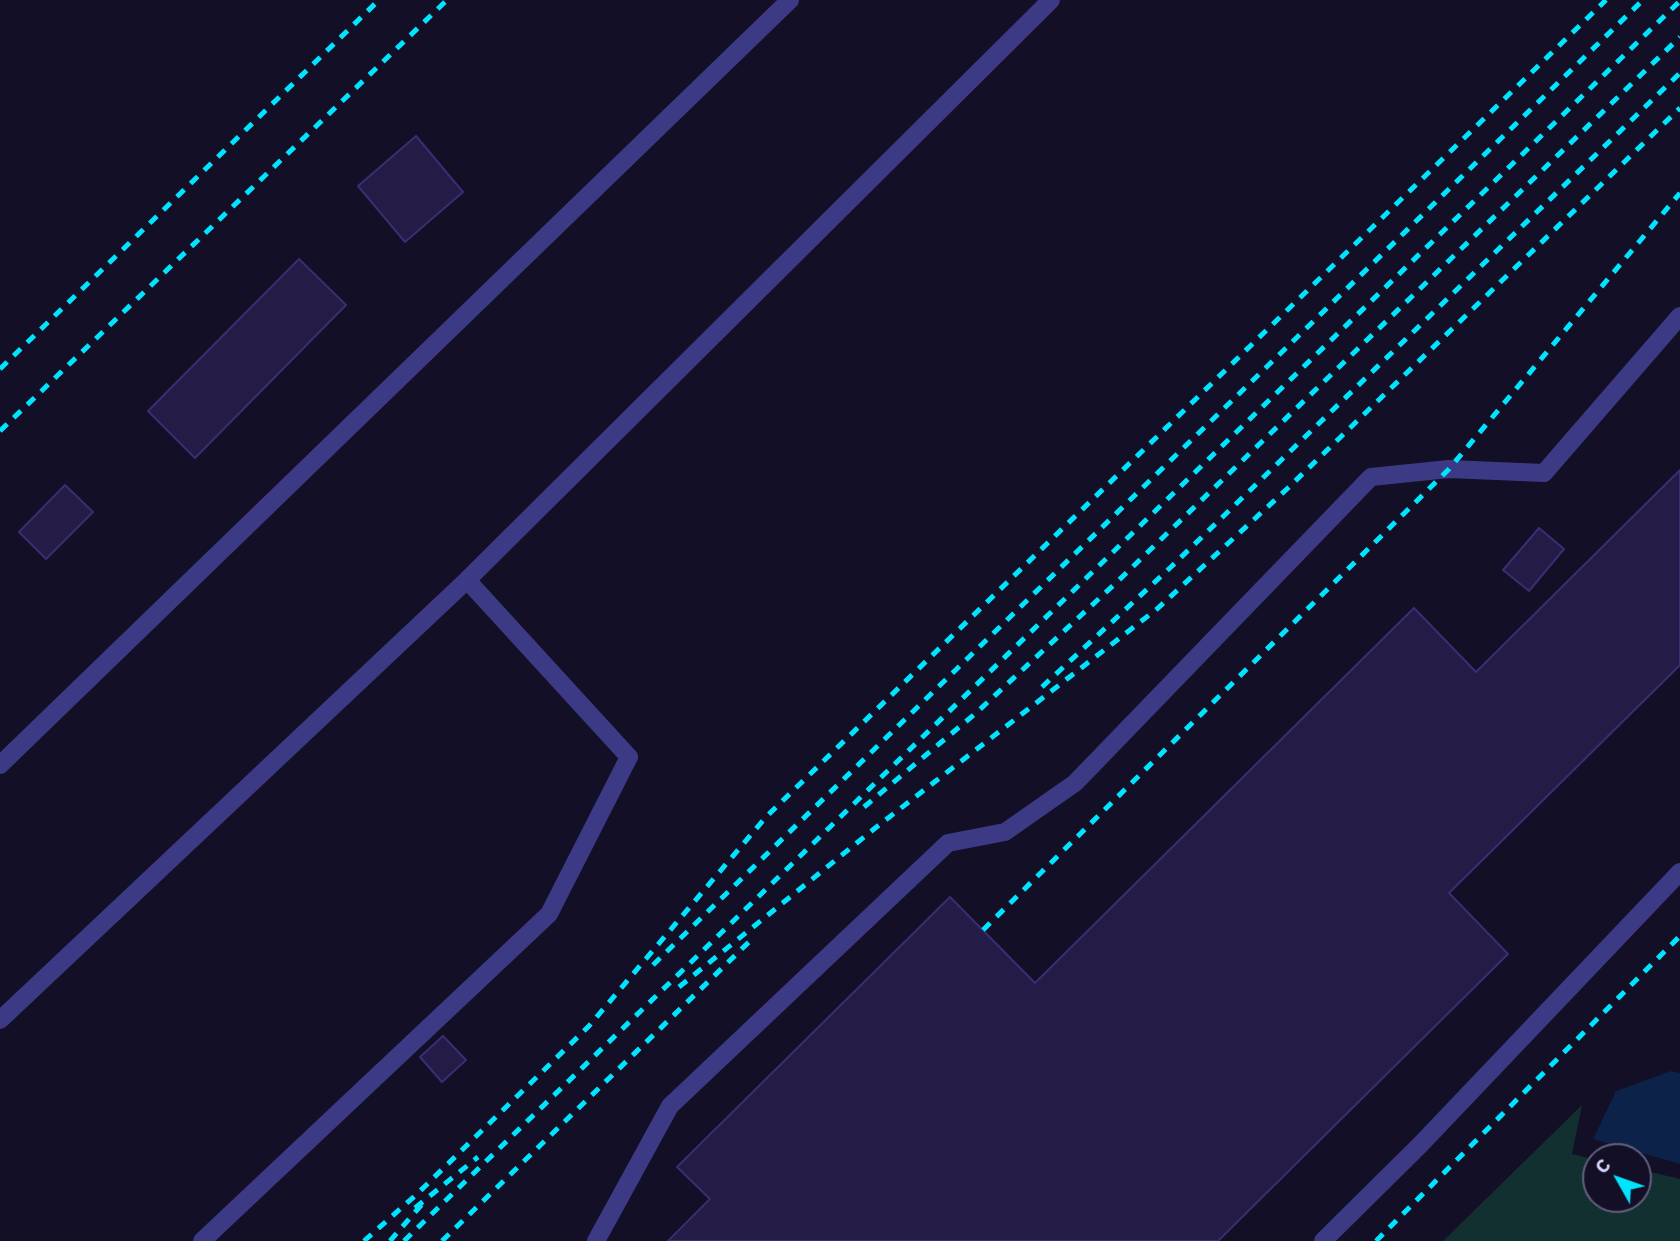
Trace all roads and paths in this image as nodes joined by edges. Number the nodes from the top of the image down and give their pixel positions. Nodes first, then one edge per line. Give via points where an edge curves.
1 (790, 0) edge
2 (1051, 0) edge
3 (1680, 316) edge
4 (467, 580) junction
5 (0, 765) edge
6 (1680, 872) edge
7 (0, 1020) edge
8 (202, 1241) edge
9 (596, 1241) edge
10 (1322, 1241) edge

1 - 5 lane
2 - 4 lane
3 - 9 lane via 1544,473 1449,469 1371,477 1075,783 1005,832 948,843 670,1106
4 - 7 lane
4 - 8 lane via 629,757 549,914
6 - 10 lane

